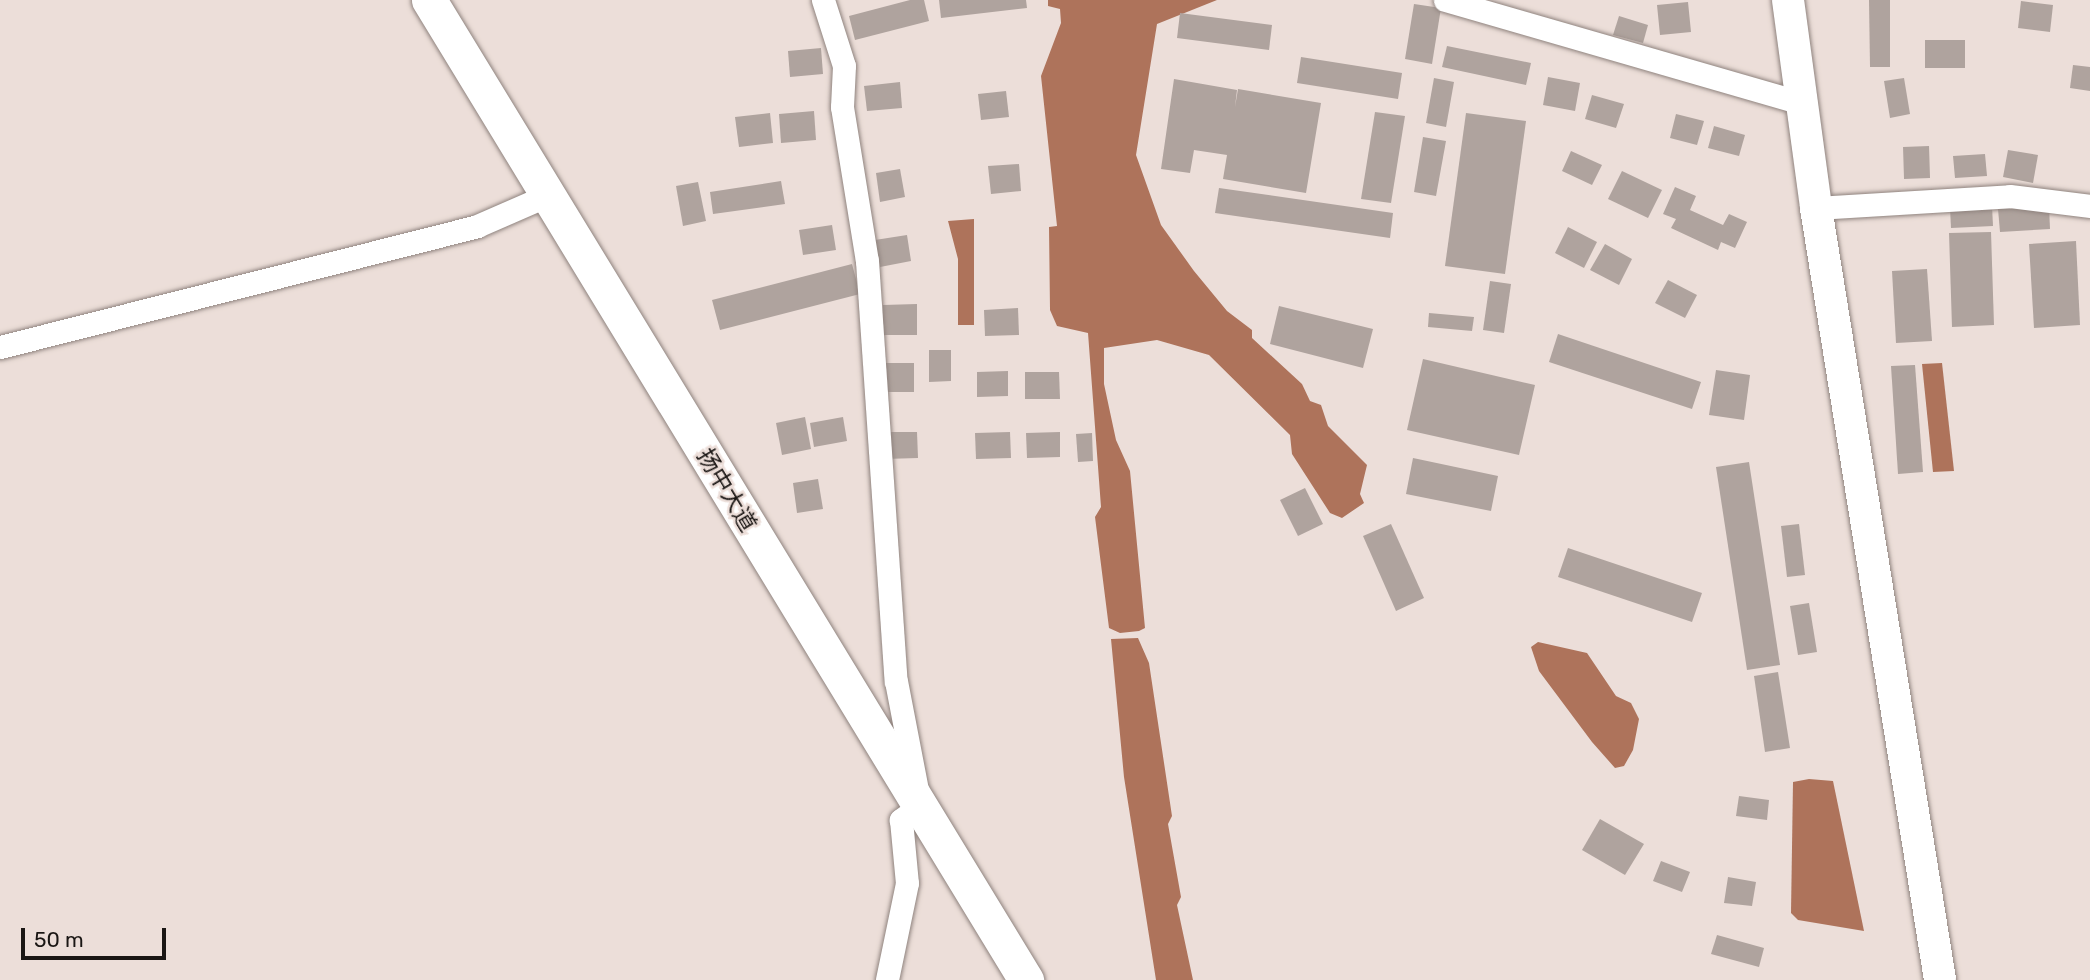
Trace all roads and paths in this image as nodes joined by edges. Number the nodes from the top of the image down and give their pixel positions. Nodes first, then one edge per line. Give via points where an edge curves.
1 (402, 0) edge
2 (429, 0) edge
3 (823, 0) edge
4 (1445, 0) edge
5 (1788, 0) edge
6 (1802, 103) junction
7 (537, 200) junction
8 (2090, 206) edge
9 (1816, 208) junction
10 (0, 347) edge
11 (910, 813) junction
12 (887, 980) edge
13 (998, 980) edge
14 (1026, 980) edge
15 (1940, 980) edge

1 - 7 main road, 扬中大道
2 - 7 main road, 扬中大道
3 - 11 street via 844,66 842,107 867,261 896,681
4 - 6 street
5 - 6 main road
6 - 9 main road
7 - 10 street via 477,226
7 - 11 main road, 扬中大道
8 - 9 street via 2010,196
9 - 15 main road
11 - 12 street via 907,883
11 - 13 main road, 扬中大道
11 - 14 main road, 扬中大道

